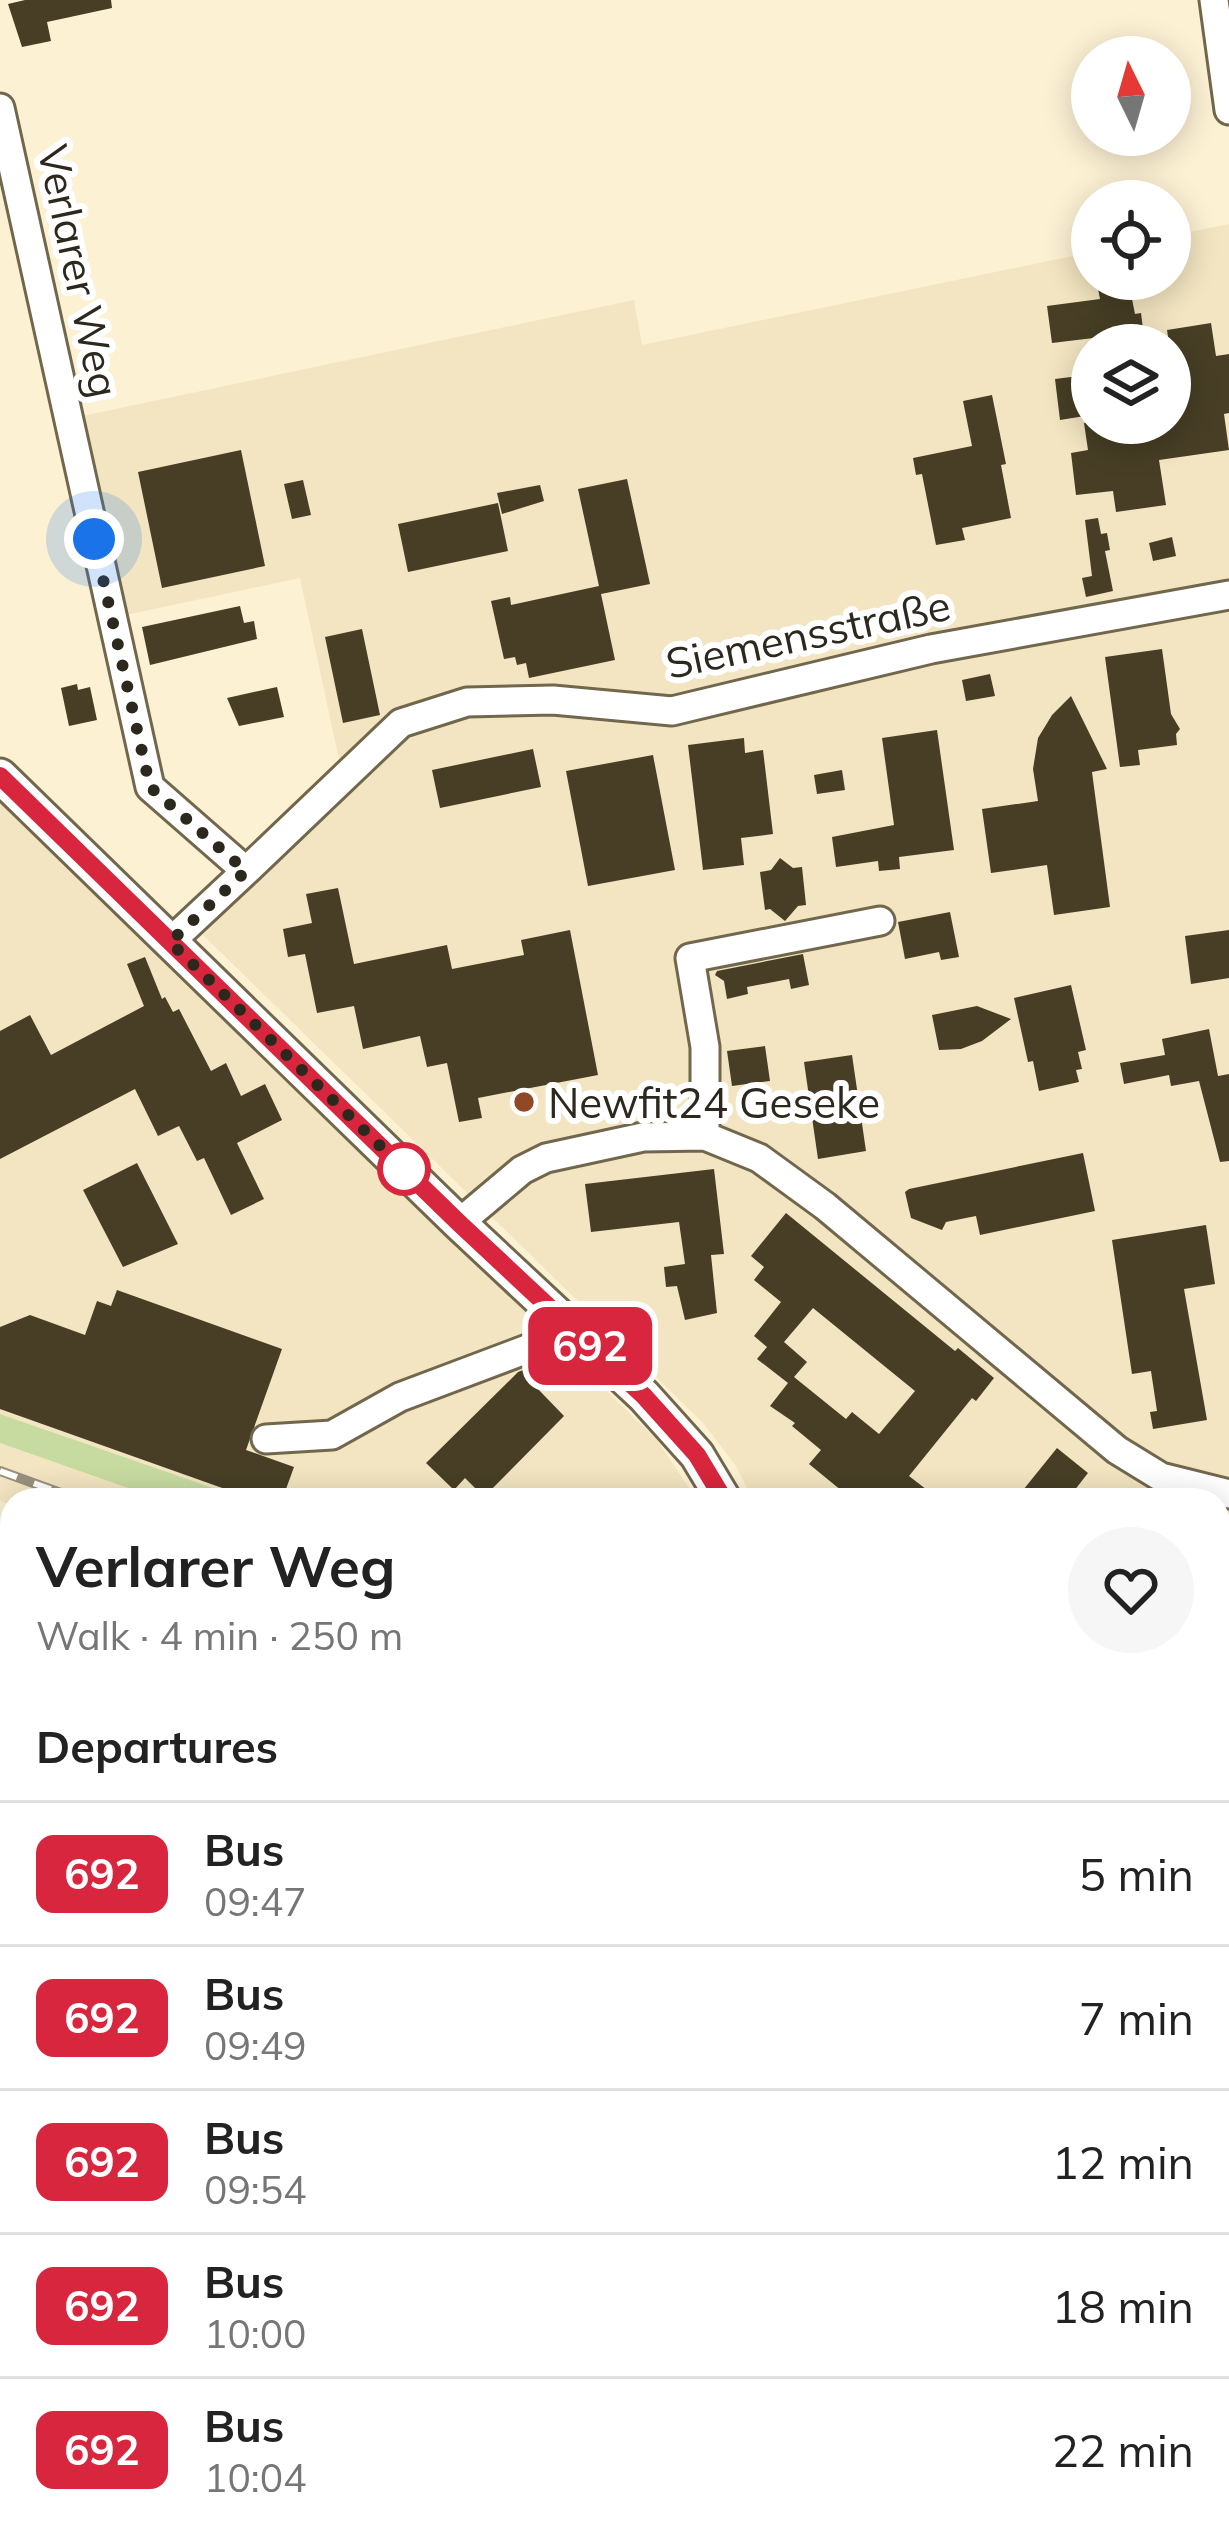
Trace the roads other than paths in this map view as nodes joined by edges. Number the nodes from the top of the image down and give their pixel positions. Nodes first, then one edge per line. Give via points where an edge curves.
1 (1214, 0) edge
2 (0, 108) edge
3 (1229, 110) edge
4 (1229, 595) edge
5 (0, 776) edge
6 (246, 871) junction
7 (880, 921) dead end
8 (170, 942) junction
9 (705, 1136) junction
10 (459, 1223) junction
11 (575, 1331) junction
12 (266, 1439) dead end
13 (717, 1488) edge
14 (1204, 1488) edge

1 - 3 street
2 - 6 street, Verlarer Weg via 150,787
4 - 6 street, Siemensstraße via 931,649 672,711 467,702 401,723
5 - 8 main road
6 - 8 street
7 - 9 street via 690,958 705,1047
8 - 10 main road
9 - 10 street via 643,1137 546,1158
9 - 14 street via 759,1158 825,1206 1117,1450 1161,1478
10 - 11 main road
11 - 12 street via 400,1397 332,1435
11 - 13 main road via 671,1424

